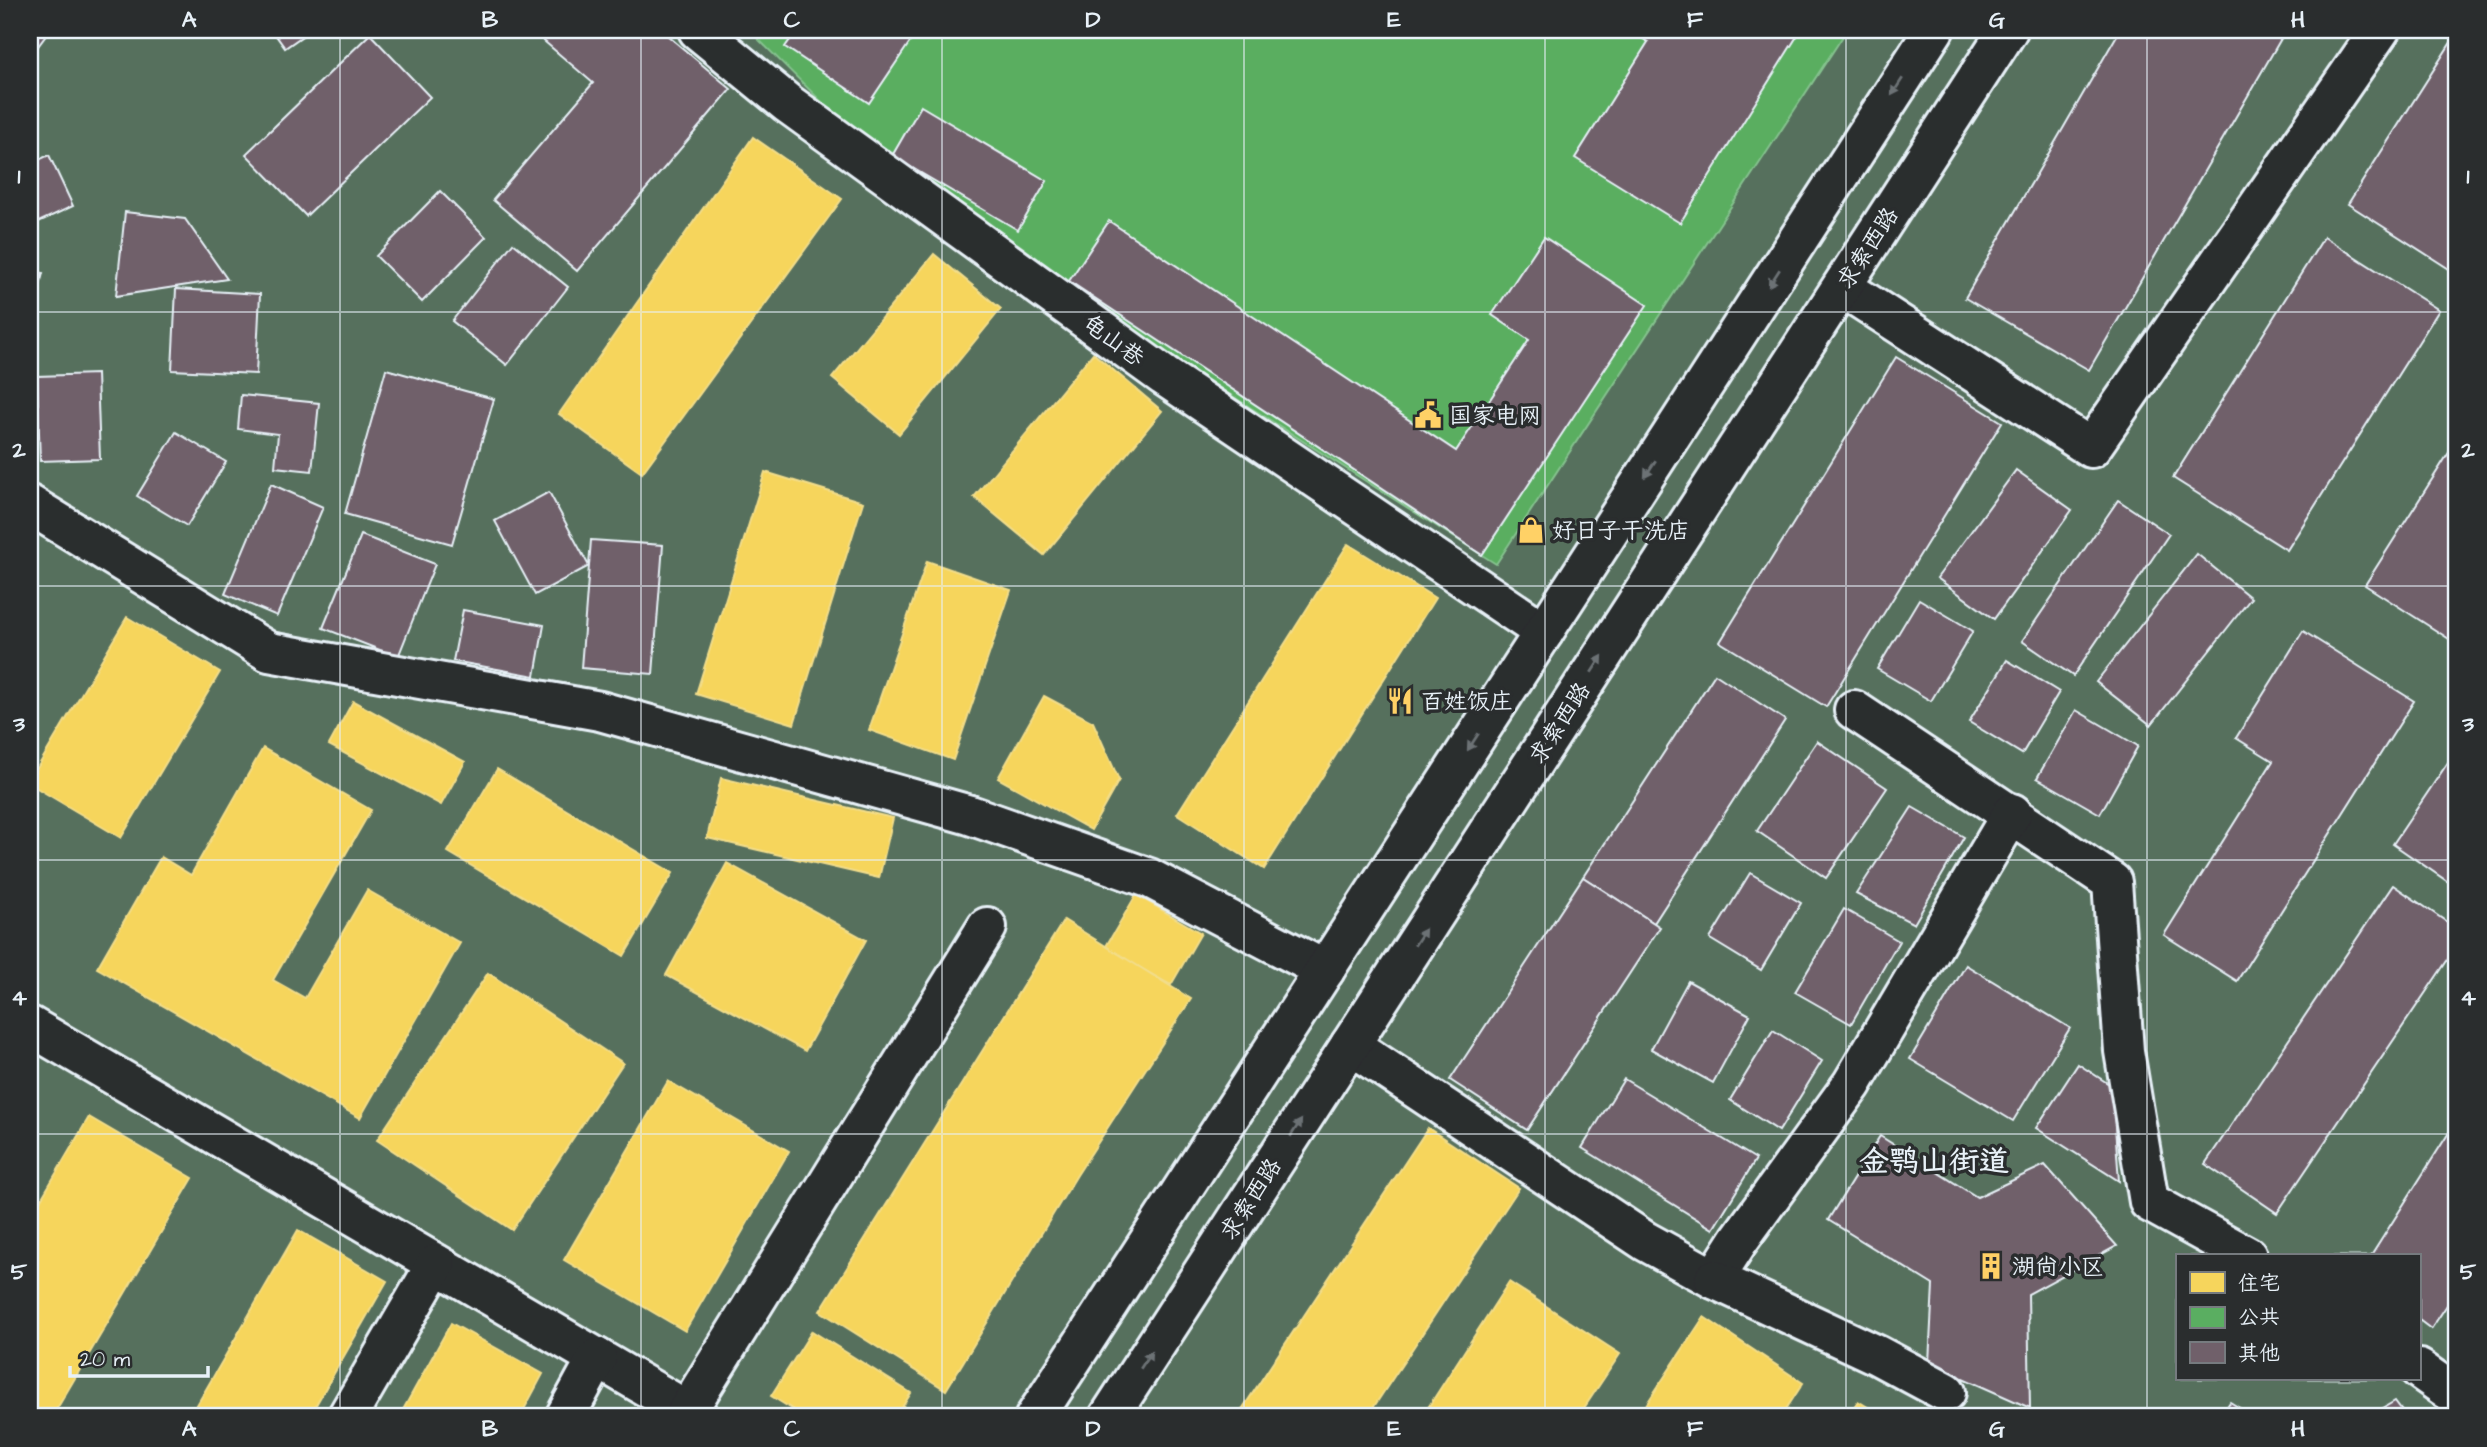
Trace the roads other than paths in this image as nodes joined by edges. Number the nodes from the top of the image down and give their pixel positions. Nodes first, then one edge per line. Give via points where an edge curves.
1 (698, 30) edge
2 (1934, 30) edge
3 (2008, 30) edge
4 (2380, 30) edge
5 (1842, 286) junction
6 (30, 505) edge
7 (1544, 632) junction
8 (1854, 710) dead end
9 (2012, 813) junction
10 (987, 927) dead end
11 (1325, 970) junction
12 (30, 1026) edge
13 (1350, 1045) junction
14 (2243, 1254) edge
15 (436, 1264) junction
16 (1714, 1279) junction
17 (597, 1358) junction
18 (2420, 1370) edge
19 (1945, 1392) dead end
20 (2457, 1396) edge
21 (692, 1414) edge
22 (347, 1417) edge
23 (565, 1417) edge
24 (1035, 1417) edge
25 (1109, 1417) edge

1 - 7 street, 龟山巷 via 787,103 1164,376
2 -> 7 street
3 - 5 street, 求索西路
4 - 5 street via 2091,448
13 -> 5 street, 求索西路
6 - 11 street via 269,652 600,711 970,815 1149,878
7 -> 11 street
8 - 9 street
9 - 14 street via 2112,882 2124,1051 2148,1202
9 - 16 street via 1852,1084
10 - 21 street
11 - 24 street
12 - 15 street
13 - 16 street via 1645,1241
25 -> 13 street, 求索西路
15 - 17 street
15 - 22 street
16 - 19 street
17 - 21 street
17 - 23 street
18 - 20 street

